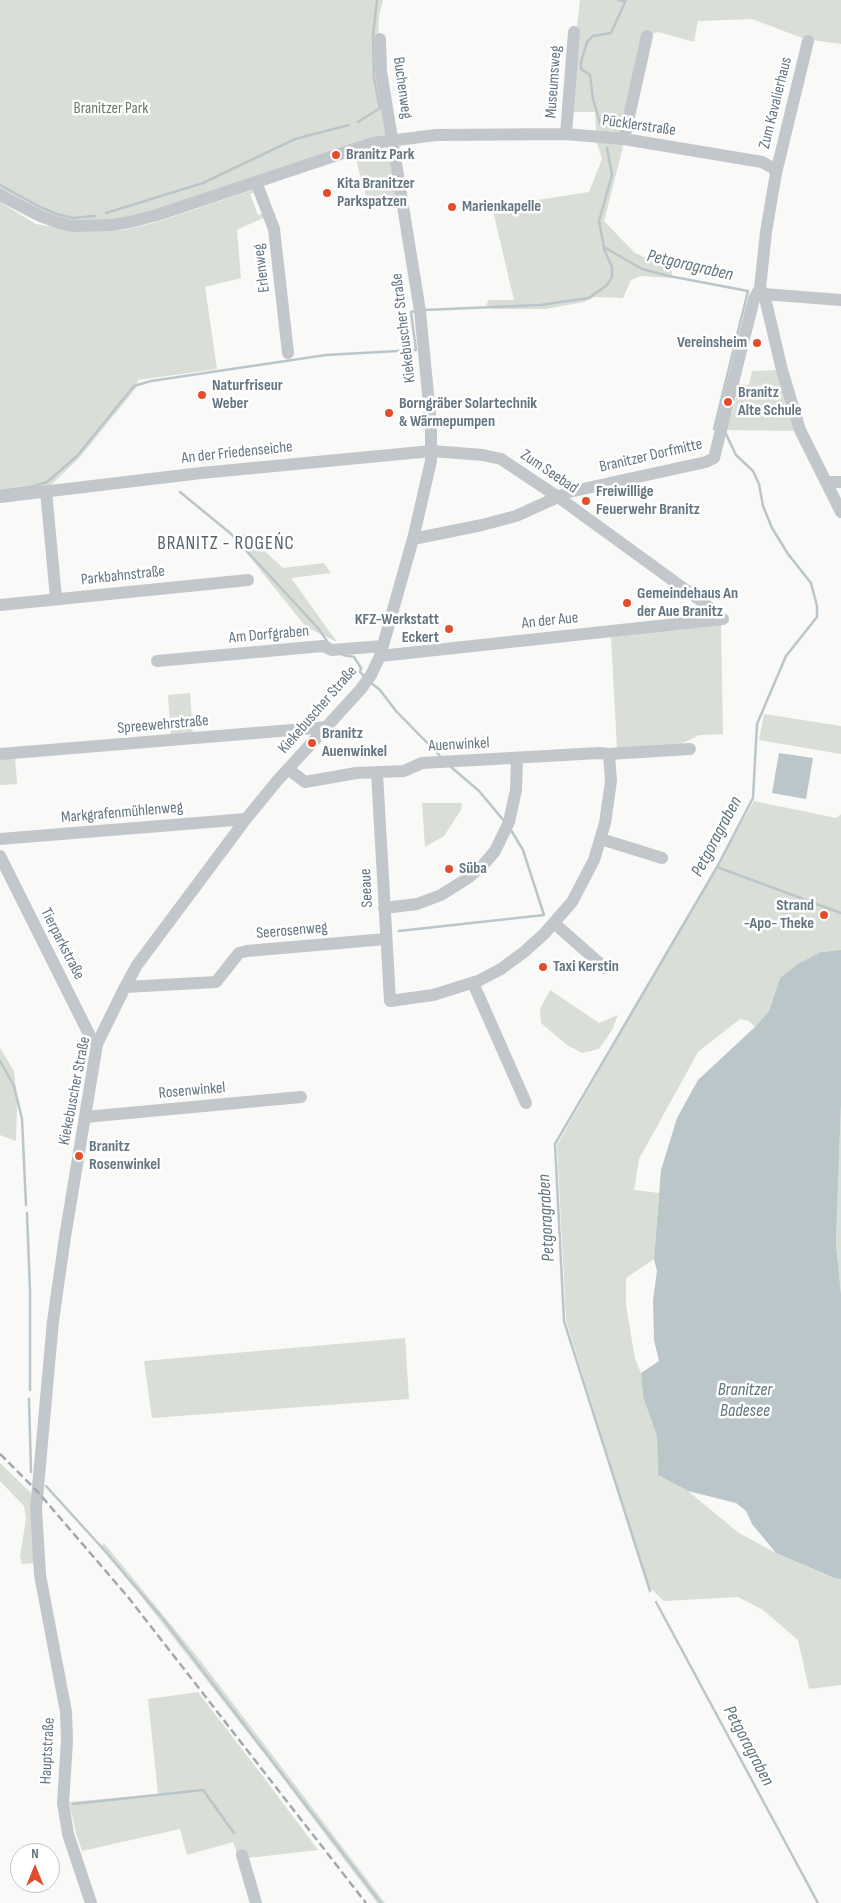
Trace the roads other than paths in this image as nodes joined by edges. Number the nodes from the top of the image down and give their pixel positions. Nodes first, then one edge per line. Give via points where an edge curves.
1 (574, 32) dead end
2 (647, 36) dead end
3 (380, 39) dead end
4 (808, 41) dead end
5 (566, 134) junction
6 (624, 139) junction
7 (393, 141) junction
8 (776, 173) junction
9 (256, 182) junction
10 (0, 195) edge
11 (762, 291) junction
12 (841, 300) edge
13 (748, 321) junction
14 (771, 322) junction
15 (288, 353) dead end
16 (432, 451) junction
17 (827, 482) junction
18 (841, 482) edge
19 (46, 491) junction
20 (0, 497) edge
21 (558, 497) junction
22 (841, 512) edge
23 (413, 539) junction
24 (248, 580) dead end
25 (56, 598) junction
26 (0, 605) edge
27 (708, 606) dead end
28 (723, 619) dead end
29 (381, 651) junction
30 (157, 661) dead end
31 (328, 727) junction
32 (690, 749) dead end
33 (0, 754) edge
34 (609, 754) junction
35 (517, 758) junction
36 (288, 769) junction
37 (377, 773) junction
38 (246, 819) junction
39 (0, 839) edge
40 (601, 839) junction
41 (0, 856) edge
42 (662, 858) dead end
43 (384, 908) junction
44 (554, 923) junction
45 (386, 939) junction
46 (605, 968) dead end
47 (473, 983) junction
48 (125, 988) junction
49 (97, 1044) junction
50 (301, 1097) dead end
51 (526, 1103) dead end
52 (85, 1117) junction
53 (44, 1599) joint
54 (242, 1855) dead end
55 (91, 1903) edge
56 (256, 1903) edge

1 - 5 street, Museumsweg
2 - 6 street
3 - 7 street, Buchenweg via 381,71
4 - 8 street, Zum Kavalierhaus
5 - 6 street, Pücklerstraße
5 - 7 street, Pücklerstraße via 436,135
6 - 8 street, Pücklerstraße via 762,162
7 - 9 street via 373,143
7 - 16 street, Kiekebuscher Straße via 420,311
8 - 11 street, Branitzer Dorfmitte via 761,273
9 - 10 street via 143,219 88,226 72,226 40,216
9 - 15 street, Erlenweg via 274,229
11 - 12 street
11 - 13 street, Branitzer Dorfmitte via 754,299
11 - 14 street
13 - 14 street
13 - 21 street, Branitzer Dorfmitte via 714,458
14 - 17 street via 800,430
16 - 19 street, An der Friedenseiche
16 - 21 street, Zum Seebad via 483,455 501,460
16 - 23 street, Kiekebuscher Straße
17 - 18 street
17 - 22 street
19 - 20 street, An der Friedenseiche
19 - 25 street
21 - 23 street, Branitzer Dorfmitte via 516,516
21 - 27 street, Zum Seebad
23 - 29 street, Kiekebuscher Straße
24 - 25 street, Parkbahnstraße
25 - 26 street, Parkbahnstraße
28 - 29 street, An der Aue
29 - 30 street, Am Dorfgraben via 332,650 323,646
29 - 31 street, Kiekebuscher Straße via 371,675
31 - 33 street, Spreewehrstraße
31 - 36 street, Kiekebuscher Straße
32 - 34 street, Auenwinkel
34 - 35 street, Auenwinkel
34 - 40 street via 611,781
35 - 37 street, Auenwinkel via 422,763 404,771
35 - 43 street via 516,790 507,825 495,851 484,864 454,888 417,904
36 - 37 street, Auenwinkel via 305,782 356,773
36 - 38 street, Kiekebuscher Straße
37 - 43 street, Seeaue
38 - 39 street, Markgrafenmühlenweg
38 - 48 street, Kiekebuscher Straße via 137,965
40 - 42 street
40 - 44 street via 584,881
41 - 49 street, Tierparkstraße via 91,1038
43 - 45 street, Seeaue
44 - 46 street
44 - 47 street via 501,969
45 - 47 street, Seeaue via 390,1000 433,995
45 - 48 street, Seerosenweg via 247,951 239,953 216,982
47 - 51 street
48 - 49 street, Kiekebuscher Straße
49 - 52 street, Kiekebuscher Straße
50 - 52 street, Rosenwinkel
52 - 53 street, Kiekebuscher Straße via 53,1320 37,1491 39,1563
53 - 55 street, Hauptstraße via 66,1712 62,1803 68,1834
54 - 56 street

